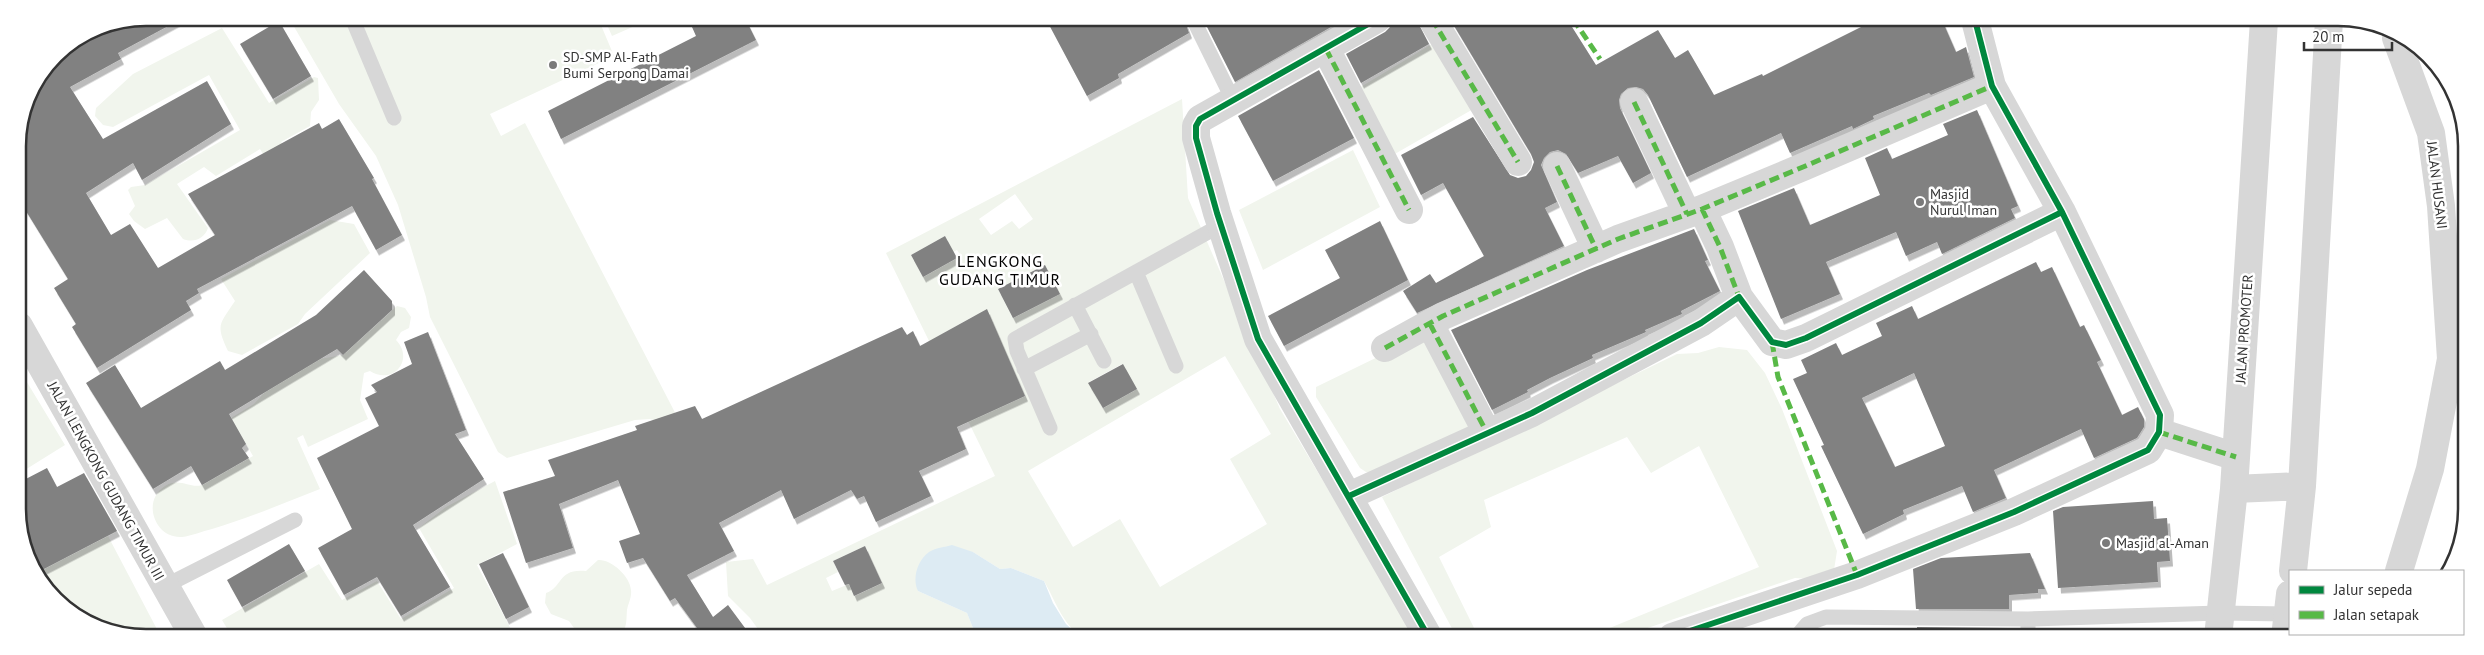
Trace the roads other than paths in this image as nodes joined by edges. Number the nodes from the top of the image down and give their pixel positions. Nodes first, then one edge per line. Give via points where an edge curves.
1 (1364, 26) edge
2 (1436, 26) edge
3 (1977, 26) edge
4 (2264, 26) edge
5 (2329, 26) edge
6 (356, 27) edge
7 (1197, 27) edge
8 (2397, 42) edge
9 (1326, 49) junction
10 (1992, 86) junction
11 (1233, 100) junction
12 (1634, 102) dead end
13 (394, 118) dead end
14 (1518, 162) dead end
15 (1557, 166) dead end
16 (1409, 210) dead end
17 (1694, 211) junction
18 (2062, 212) junction
19 (1221, 225) junction
20 (1596, 249) junction
21 (1136, 272) junction
22 (1739, 297) junction
23 (1075, 305) junction
24 (1430, 324) junction
25 (1091, 334) junction
26 (26, 339) edge
27 (1385, 348) dead end
28 (1104, 361) dead end
29 (1176, 366) dead end
30 (1024, 369) junction
31 (1050, 428) dead end
32 (2158, 432) junction
33 (1487, 433) junction
34 (2236, 457) junction
35 (2302, 486) junction
36 (2234, 489) junction
37 (1349, 496) junction
38 (295, 520) dead end
39 (2293, 570) edge
40 (2399, 570) edge
41 (165, 586) junction
42 (2288, 615) edge
43 (2028, 619) junction
44 (2219, 625) edge
45 (1424, 628) edge
46 (1696, 628) edge
47 (1803, 628) edge
48 (2028, 628) edge
49 (190, 629) edge

1 - 9 street
2 - 14 street
3 - 10 street
4 - 34 street, JALAN PROMOTER
5 - 35 street
6 - 13 lane
7 - 11 lane
8 - 40 street, JALAN HUSANI via 2430,133 2441,206 2451,359 2430,469
9 - 11 street
9 - 16 street
10 - 17 street
10 - 18 street
11 - 19 street via 1200,119 1196,126 1196,138
12 - 17 street
15 - 20 street
17 - 20 street
17 - 22 street via 1720,247
18 - 22 street via 1786,345 1772,342
18 - 32 street via 2160,415
19 - 21 lane
19 - 37 street via 1258,339
20 - 24 street
21 - 23 lane
21 - 29 lane
22 - 33 street via 1701,323 1532,413
23 - 25 lane
23 - 30 lane via 1015,339
24 - 27 street
24 - 33 street
25 - 28 lane
25 - 30 lane
26 - 41 street, JALAN LENGKONG GUDANG TIMUR III
30 - 31 lane
32 - 34 street
32 - 46 street via 2148,450 2014,512 1844,580
33 - 37 street
34 - 36 street, JALAN PROMOTER
35 - 36 street
35 - 39 street
36 - 44 street, JALAN PROMOTER
37 - 45 street
38 - 41 lane
41 - 49 street, JALAN LENGKONG GUDANG TIMUR III
42 - 44 lane
43 - 44 lane
43 - 47 lane via 1826,618
43 - 48 lane

